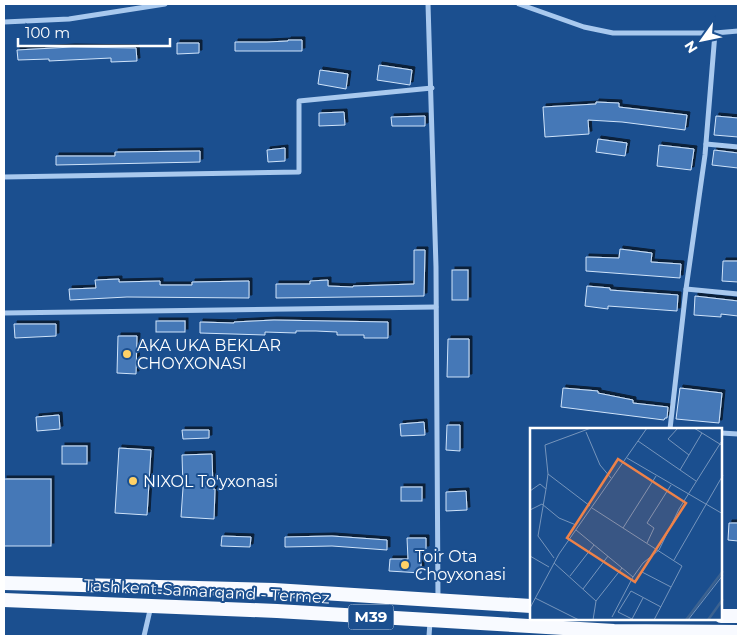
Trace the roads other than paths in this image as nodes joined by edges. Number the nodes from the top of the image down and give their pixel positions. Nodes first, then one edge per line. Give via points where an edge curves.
1 (165, 4) edge
2 (428, 4) edge
3 (519, 4) edge
4 (4, 22) edge
5 (738, 31) edge
6 (715, 33) junction
7 (432, 88) junction
8 (706, 144) junction
9 (738, 147) edge
10 (4, 177) edge
11 (686, 289) junction
12 (738, 294) edge
13 (436, 306) junction
14 (4, 313) edge
15 (671, 428) edge
16 (722, 433) edge
17 (738, 434) edge
18 (4, 583) edge
19 (4, 600) edge
20 (438, 600) junction
21 (151, 606) junction
22 (530, 606) edge
23 (722, 616) edge
24 (738, 616) edge
25 (430, 620) junction
26 (578, 620) edge
27 (564, 628) junction
28 (738, 632) edge
29 (615, 634) edge
30 (144, 636) edge
31 (430, 636) edge

1 - 4 street via 69,19
2 - 7 street
3 - 6 street via 584,27 613,33
5 - 6 street
6 - 8 street
7 - 10 street via 299,100 300,172
7 - 13 street
8 - 9 street
8 - 11 street
11 - 12 street
11 - 15 street
13 - 14 street
13 - 20 street
16 - 17 street
18 - 20 highway, Tashkent-Samarqand - Termez / M39 via 274,590
19 - 21 highway, Tashkent-Samarqand - Termez / M39
20 - 22 highway, Tashkent-Samarqand - Termez / M39
21 - 25 highway, Tashkent-Samarqand - Termez / M39
21 - 30 street
23 - 24 highway
25 - 27 highway, Tashkent-Samarqand - Termez / M39
25 - 31 street
26 - 27 highway
27 - 29 highway, Tashkent-Samarqand - Termez / M39
28 - 29 highway, Tashkent-Samarqand - Termez / M39

